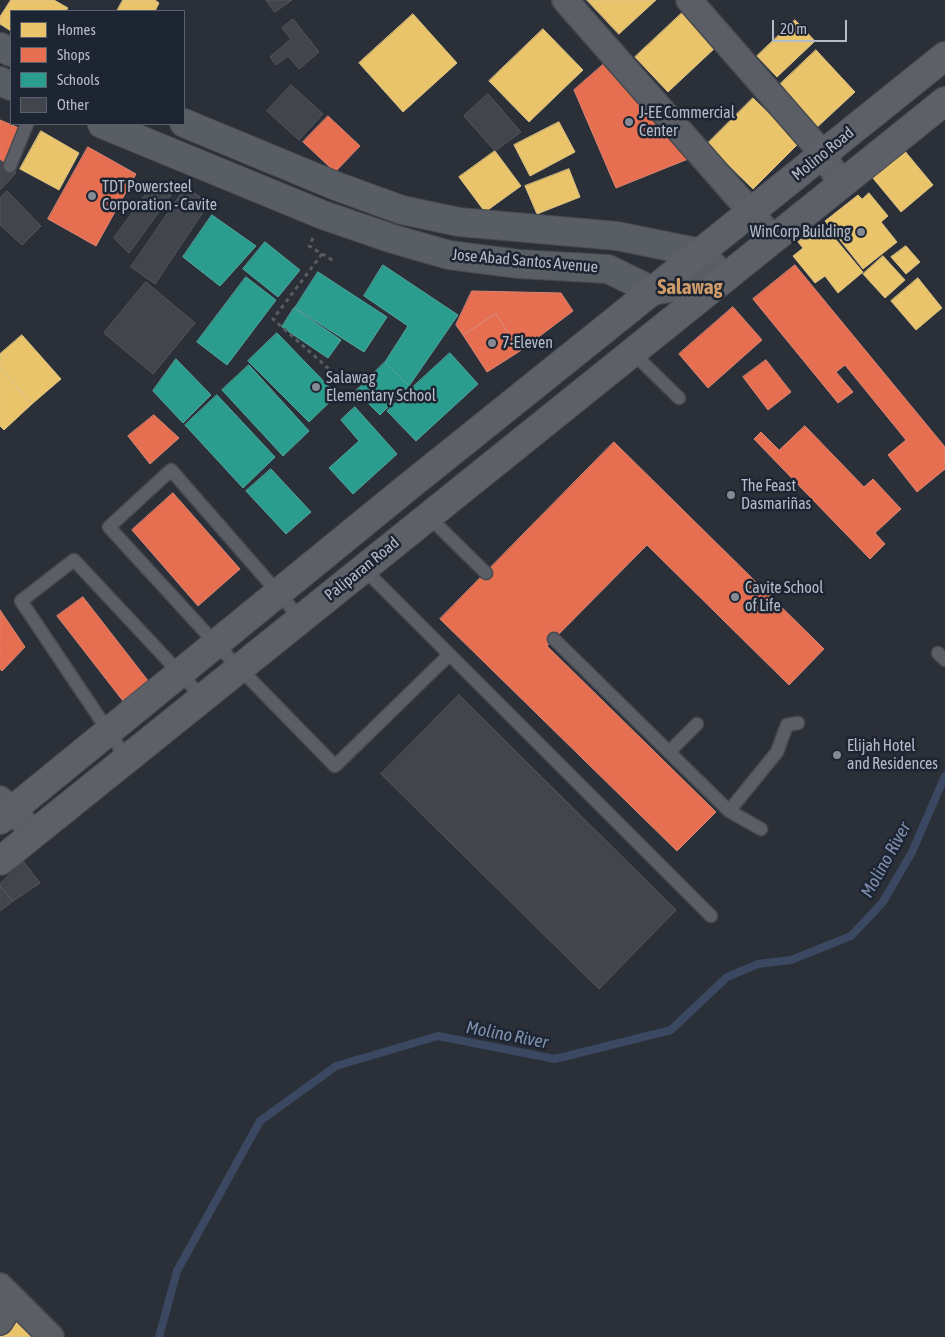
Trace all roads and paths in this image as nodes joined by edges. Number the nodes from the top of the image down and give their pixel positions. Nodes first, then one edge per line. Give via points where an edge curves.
1 (565, 0) edge
2 (689, 0) edge
3 (945, 56) edge
4 (945, 100) edge
5 (185, 123) edge
6 (27, 125) edge
7 (104, 125) edge
8 (823, 154) junction
9 (10, 166) dead end
10 (841, 184) junction
11 (751, 212) junction
12 (314, 236) dead end
13 (773, 239) junction
14 (701, 253) junction
15 (322, 254) junction
16 (334, 261) dead end
17 (724, 278) junction
18 (653, 291) junction
19 (632, 352) junction
20 (328, 369) dead end
21 (679, 398) dead end
22 (428, 516) junction
23 (363, 568) junction
24 (486, 572) dead end
25 (278, 593) junction
26 (301, 619) junction
27 (554, 639) dead end
28 (216, 644) junction
29 (449, 655) junction
30 (239, 668) junction
31 (180, 673) junction
32 (203, 698) junction
33 (798, 723) dead end
34 (697, 724) dead end
35 (108, 732) junction
36 (669, 752) junction
37 (127, 759) junction
38 (4, 810) edge
39 (729, 812) junction
40 (761, 829) dead end
41 (35, 833) junction
42 (0, 861) edge
43 (711, 916) dead end
44 (7, 1293) edge
45 (0, 1322) edge
46 (51, 1337) edge

1 - 11 street
2 - 8 street
3 - 8 main road, Molino Road
4 - 10 main road
5 - 14 main road, Jose Abad Santos Avenue via 402,210 459,222 617,236
6 - 9 lane
7 - 18 main road, Jose Abad Santos Avenue via 323,216 392,239 449,255 519,264 608,269
8 - 10 street
8 - 11 main road, Molino Road
10 - 13 main road
11 - 13 street
11 - 14 main road, Molino Road
12 - 15 path via 309,246
13 - 17 main road
14 - 17 main road
14 - 18 main road, Molino Road
15 - 16 path
15 - 20 path via 273,319
17 - 18 main road
17 - 19 main road, Paliparan Road
18 - 25 main road
19 - 21 lane
19 - 22 main road, Paliparan Road
22 - 23 main road, Paliparan Road
22 - 24 lane
23 - 26 main road, Paliparan Road
23 - 29 lane
25 - 26 lane
25 - 28 main road
25 - 28 lane via 172,470 109,527
26 - 30 main road, Paliparan Road
27 - 36 lane
28 - 30 lane
28 - 31 main road
29 - 30 lane via 335,766
29 - 43 lane
30 - 32 main road, Paliparan Road
31 - 32 lane
31 - 35 main road
31 - 35 lane via 74,560 21,601
32 - 37 main road, Paliparan Road
33 - 39 lane via 786,725 777,752
34 - 36 lane
35 - 37 lane
35 - 38 main road
36 - 39 lane
37 - 41 main road, Paliparan Road
38 - 41 street
39 - 40 lane
41 - 42 main road, Paliparan Road
44 - 45 street
44 - 46 street

